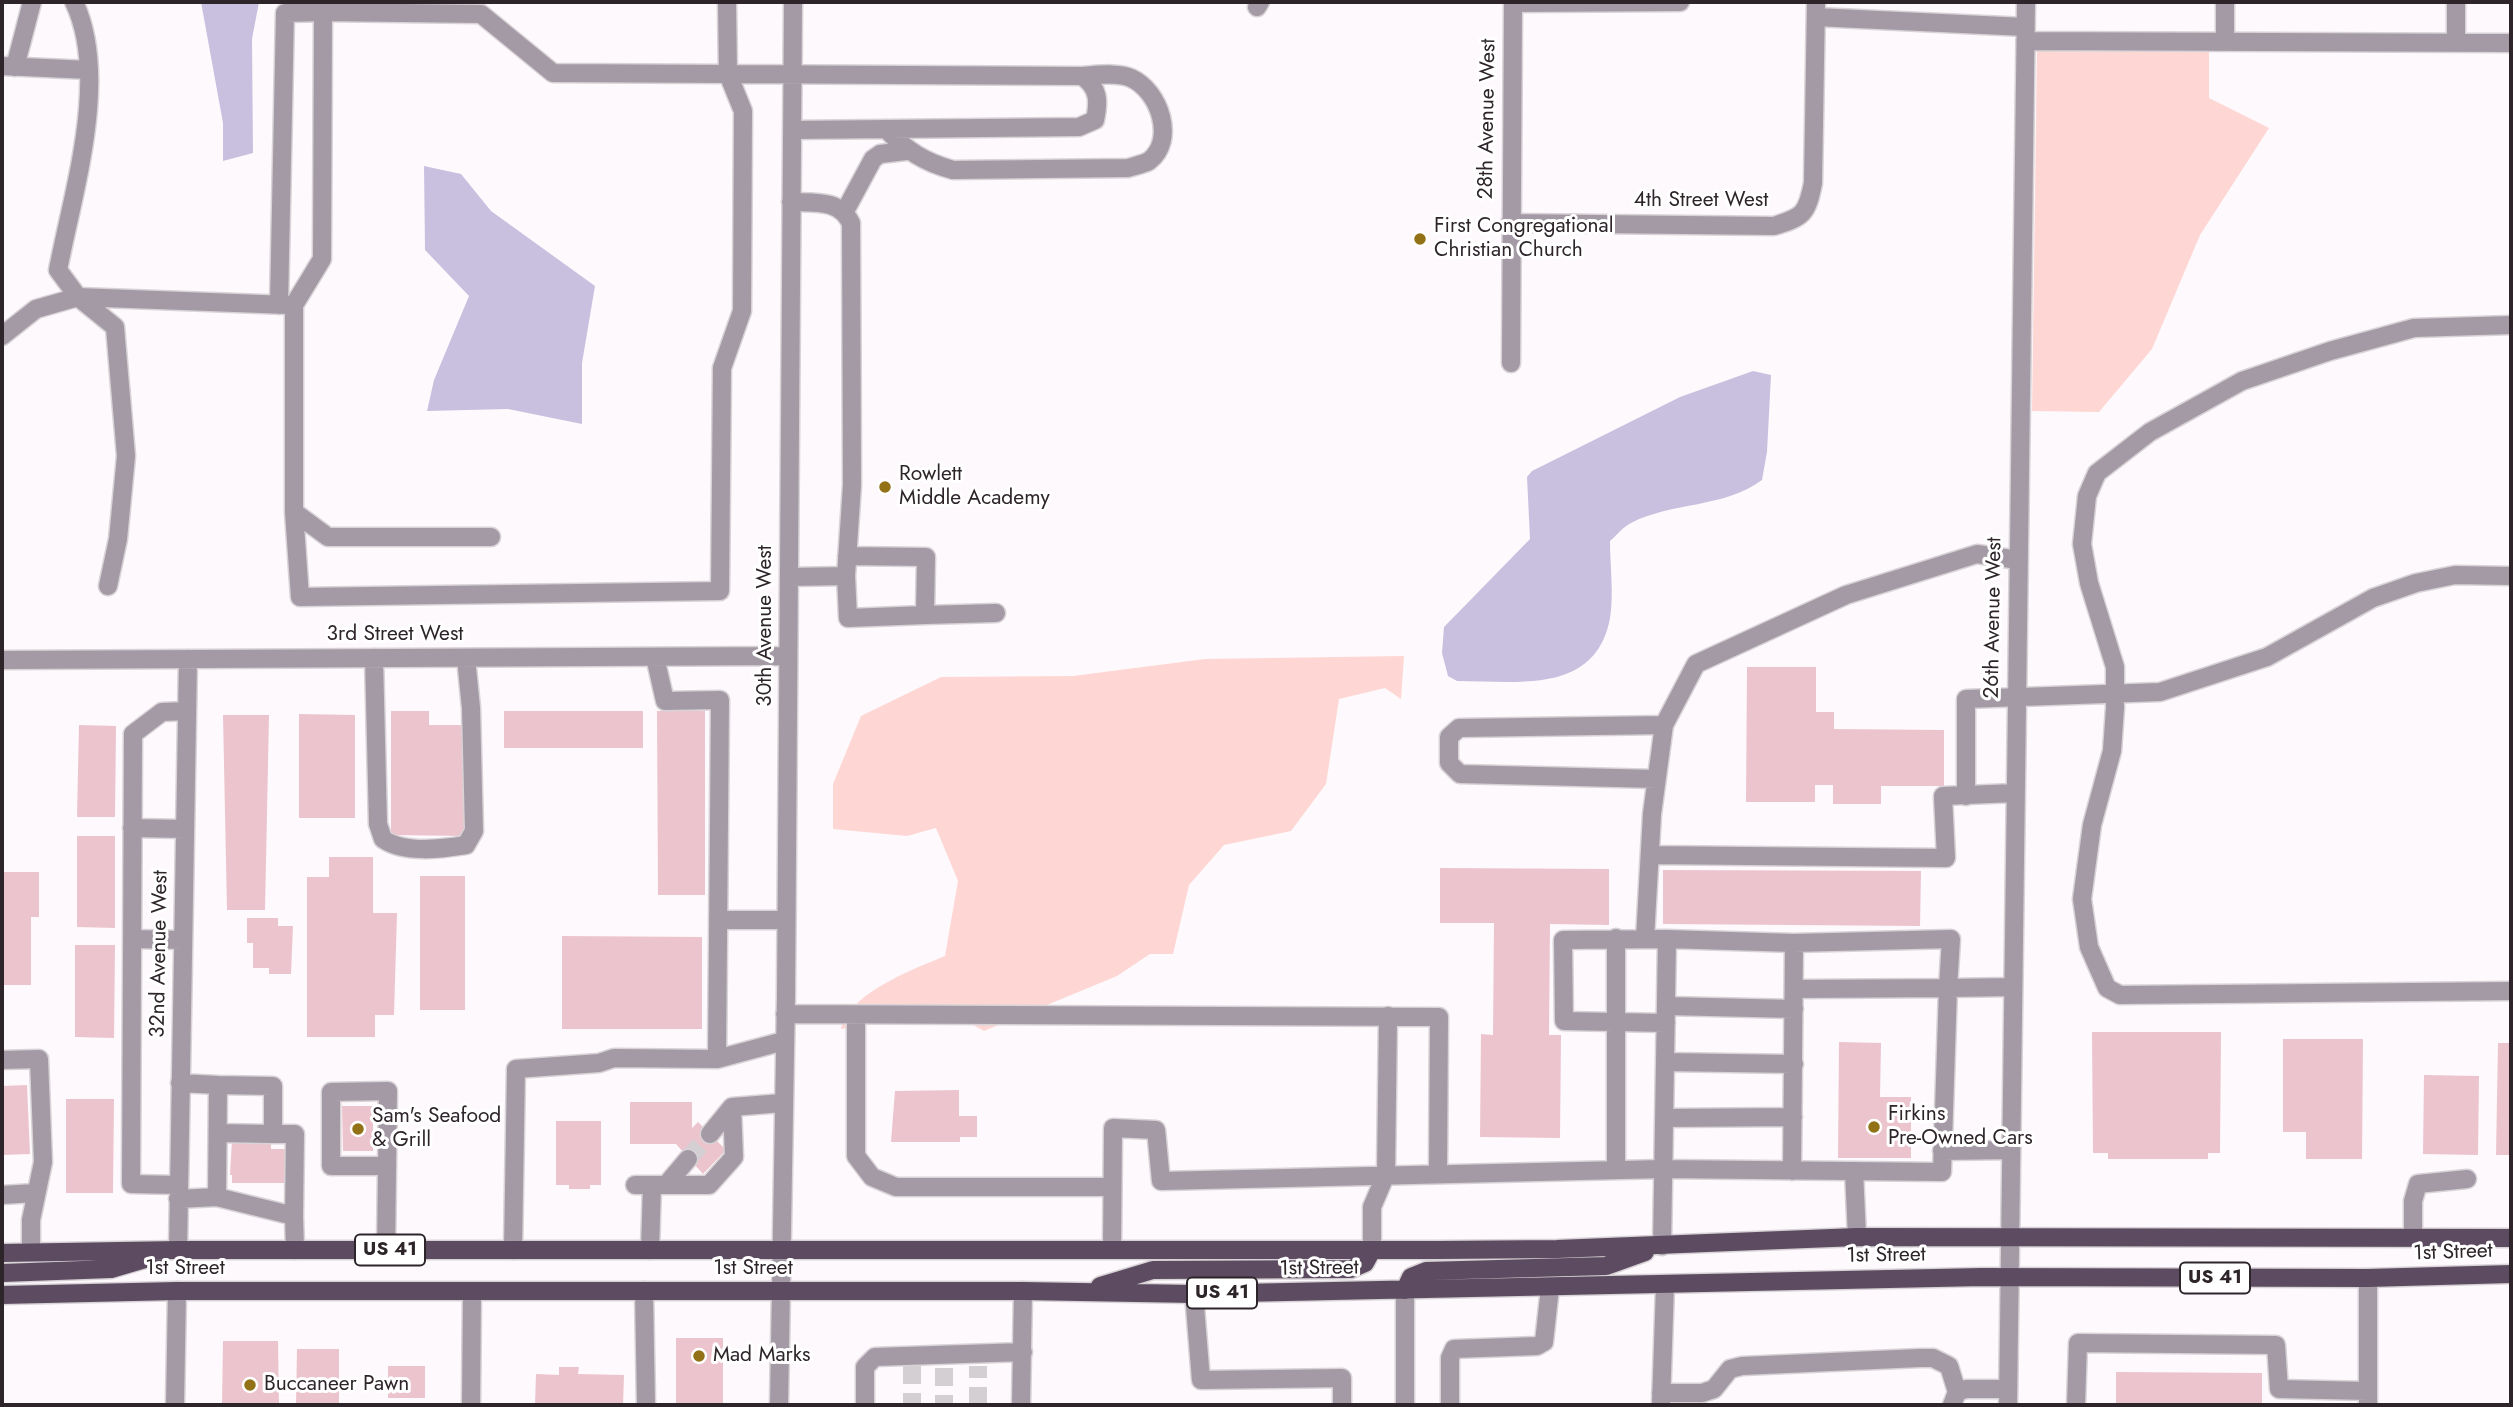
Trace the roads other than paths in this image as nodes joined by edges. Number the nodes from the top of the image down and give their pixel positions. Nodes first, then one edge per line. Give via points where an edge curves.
1 (32, 2) edge
2 (74, 2) edge
3 (727, 2) edge
4 (793, 2) edge
5 (1513, 2) edge
6 (1680, 2) edge
7 (2026, 2) edge
8 (2225, 2) edge
9 (2456, 2) edge
10 (320, 7) edge
11 (1816, 10) edge
12 (2026, 34) junction
13 (2225, 41) junction
14 (2456, 43) junction
15 (2511, 43) edge
16 (8, 66) edge
17 (89, 70) junction
18 (727, 74) junction
19 (792, 74) junction
20 (1082, 76) junction
21 (886, 129) junction
22 (792, 130) junction
23 (906, 151) junction
24 (792, 202) junction
25 (845, 211) junction
26 (1510, 223) junction
27 (78, 298) junction
28 (287, 305) junction
29 (2511, 325) edge
30 (2, 336) edge
31 (1511, 363) dead end
32 (294, 512) junction
33 (491, 537) dead end
34 (847, 556) junction
35 (2018, 560) junction
36 (846, 576) junction
37 (2511, 576) edge
38 (789, 577) junction
39 (108, 586) dead end
40 (996, 613) dead end
41 (925, 615) junction
42 (788, 656) junction
43 (655, 657) junction
44 (374, 658) junction
45 (467, 658) junction
46 (2, 660) edge
47 (188, 660) junction
48 (2115, 695) junction
49 (2016, 697) junction
50 (187, 711) junction
51 (1664, 725) junction
52 (1657, 779) junction
53 (2014, 793) junction
54 (1966, 796) junction
55 (132, 828) junction
56 (185, 829) junction
57 (1650, 855) junction
58 (718, 920) junction
59 (786, 920) junction
60 (1616, 938) junction
61 (132, 939) junction
62 (1645, 939) junction
63 (1668, 939) junction
64 (183, 940) junction
65 (1794, 943) junction
66 (2013, 987) junction
67 (1948, 988) junction
68 (1795, 989) junction
69 (2511, 990) edge
70 (1794, 1009) junction
71 (785, 1014) junction
72 (1667, 1014) junction
73 (856, 1015) junction
74 (1388, 1016) junction
75 (1616, 1022) junction
76 (785, 1041) junction
77 (716, 1059) junction
78 (2, 1060) edge
79 (1665, 1062) junction
80 (1794, 1064) junction
81 (180, 1083) junction
82 (218, 1085) junction
83 (782, 1102) junction
84 (732, 1107) junction
85 (1793, 1117) junction
86 (1664, 1118) junction
87 (218, 1133) junction
88 (273, 1134) junction
89 (710, 1134) tunnel mouth
90 (2011, 1150) junction
91 (1942, 1151) junction
92 (688, 1159) tunnel mouth
93 (387, 1166) junction
94 (1664, 1169) junction
95 (1616, 1170) junction
96 (1792, 1171) junction
97 (1854, 1171) junction
98 (1386, 1174) junction
99 (1438, 1174) junction
100 (2467, 1179) dead end
101 (651, 1185) junction
102 (1111, 1187) junction
103 (178, 1192) junction
104 (35, 1193) junction
105 (2, 1195) edge
106 (217, 1197) junction
107 (294, 1216) junction
108 (2009, 1236) junction
109 (1857, 1237) junction
110 (2413, 1238) junction
111 (2511, 1238) edge
112 (1662, 1246) junction
113 (1112, 1249) junction
114 (175, 1250) junction
115 (295, 1250) junction
116 (386, 1250) junction
117 (513, 1250) junction
118 (650, 1250) junction
119 (779, 1250) junction
120 (1372, 1250) junction
121 (31, 1251) junction
122 (2, 1253) edge
123 (2, 1273) edge
124 (2511, 1274) edge
125 (2009, 1277) junction
126 (2368, 1278) junction
127 (1665, 1286) junction
128 (1550, 1288) junction
129 (1405, 1290) junction
130 (644, 1291) junction
131 (1023, 1291) junction
132 (1083, 1291) junction
133 (177, 1292) junction
134 (472, 1292) junction
135 (779, 1292) junction
136 (1194, 1294) junction
137 (2, 1295) edge
138 (1023, 1352) junction
139 (2008, 1397) edge
140 (2279, 1397) edge
141 (2368, 1398) edge
142 (1661, 1399) edge
143 (1955, 1399) edge
144 (175, 1405) edge
145 (471, 1405) edge
146 (646, 1405) edge
147 (779, 1405) edge
148 (865, 1405) edge
149 (1021, 1405) edge
150 (1342, 1405) edge
151 (1405, 1405) edge
152 (1450, 1405) edge
153 (2076, 1405) edge

1 - 16 street
2 - 17 street
3 - 18 street
4 - 19 street, 30th Avenue West
5 - 6 street
5 - 26 street, 28th Avenue West
7 - 12 street, 26th Avenue West
8 - 13 street
9 - 14 street
10 - 18 street via 481,14 553,73
10 - 28 street via 322,259
10 - 28 street via 285,13
11 - 12 street
11 - 26 street, 4th Street West via 1813,183 1798,218 1774,226
12 - 13 street
12 - 35 street, 26th Avenue West
13 - 14 street
14 - 15 street
16 - 17 street
17 - 27 street via 89,102 58,270
18 - 19 street
18 - 32 street via 743,111 741,311 722,368 720,591 300,597
19 - 20 street
19 - 22 street, 30th Avenue West
20 - 21 street via 1093,83 1098,102 1095,120 1079,127
20 - 23 street via 1128,76 1153,94 1160,105 1162,125 1159,146 1150,160 1128,168 953,170
21 - 22 street
21 - 23 street
22 - 24 street, 30th Avenue West
23 - 25 street via 873,159
24 - 25 street via 827,203
24 - 38 street, 30th Avenue West
25 - 34 street via 853,241 852,485
26 - 31 street, 28th Avenue West
27 - 28 street
27 - 30 street via 36,309
27 - 39 street via 115,327 125,411 125,470
28 - 32 street
29 - 48 street via 2414,328 2242,381 2150,432 2097,473 2087,496 2082,544 2115,667
32 - 33 street via 328,537
34 - 36 street
34 - 41 street via 926,557
35 - 49 street, 26th Avenue West
35 - 51 street via 1977,554 1846,595 1696,664
36 - 38 street
36 - 41 street via 848,618
37 - 48 street via 2455,575 2416,583 2373,598 2267,657 2160,692
38 - 42 street, 30th Avenue West
40 - 41 street
42 - 43 street, 3rd Street West
42 - 59 street, 30th Avenue West
43 - 45 street, 3rd Street West
43 - 58 street via 665,701 720,700
44 - 45 street, 3rd Street West
44 - 45 street via 378,824 383,839 401,847 450,848 466,845 474,831
44 - 47 street, 3rd Street West
46 - 47 street, 3rd Street West
47 - 50 street, 32nd Avenue West
48 - 49 street
48 - 69 street via 2112,751 2092,825 2082,899 2089,947 2107,988 2120,995
49 - 53 street, 26th Avenue West
49 - 54 street via 1966,699
50 - 55 street via 162,712 132,734
50 - 56 street, 32nd Avenue West
51 - 52 street
51 - 52 street via 1459,728 1449,737 1449,763 1460,774
52 - 57 street
53 - 54 street
53 - 66 street, 26th Avenue West
54 - 57 street via 1943,796 1946,858
55 - 56 street
55 - 61 street
56 - 64 street, 32nd Avenue West
57 - 62 street
58 - 59 street
58 - 77 street
59 - 71 street, 30th Avenue West
60 - 62 street
60 - 75 street
60 - 75 street via 1563,940 1564,1021
61 - 64 street
61 - 103 street via 131,1184
62 - 63 street
63 - 65 street
63 - 72 street
64 - 81 street, 32nd Avenue West
65 - 67 street via 1951,939
65 - 68 street
66 - 67 street
66 - 90 street, 26th Avenue West
67 - 68 street
67 - 91 street
68 - 70 street
70 - 72 street
70 - 80 street
71 - 73 street
71 - 76 street, 30th Avenue West
72 - 75 street
72 - 79 street
73 - 74 street
73 - 102 street via 856,1156 872,1177 896,1187
74 - 98 street
74 - 99 street via 1439,1017
75 - 95 street
76 - 77 street
76 - 83 street, 30th Avenue West
77 - 117 street via 614,1058 516,1069
78 - 104 street via 39,1059 43,1162
79 - 80 street
79 - 86 street
80 - 85 street
81 - 82 street
81 - 103 street, 32nd Avenue West
82 - 87 street
82 - 88 street via 273,1086
83 - 84 street
83 - 119 street, 30th Avenue West
84 - 89 street
84 - 101 street via 734,1157 709,1185
85 - 86 street
85 - 96 street
86 - 94 street
87 - 88 street
87 - 106 street
88 - 107 street via 295,1134
90 - 91 street
90 - 108 street, 26th Avenue West
91 - 97 street via 1942,1172
92 - 101 street
93 - 93 street via 388,1091 331,1092 331,1166
93 - 116 street
94 - 95 street
94 - 96 street
94 - 112 street
95 - 99 street
96 - 97 street
97 - 109 street
98 - 99 street
98 - 102 street via 1161,1181 1156,1130 1113,1128
98 - 120 street via 1372,1206
100 - 110 street via 2418,1184
101 - 118 street
102 - 113 street
103 - 106 street
103 - 114 street, 32nd Avenue West
104 - 105 street
104 - 121 street
106 - 107 street
107 - 115 street
108 - 109 main road, 1st Street / US 41
108 - 110 main road, 1st Street / US 41
108 - 125 street, 26th Avenue West
109 - 112 main road, 1st Street / US 41
110 - 111 main road, 1st Street / US 41
112 - 120 main road, 1st Street / US 41
112 - 129 main road via 1606,1266 1420,1272 1408,1280
113 - 119 main road, 1st Street / US 41
113 - 120 main road, 1st Street / US 41
114 - 115 main road, 1st Street / US 41
114 - 121 main road, 1st Street / US 41
114 - 123 main road via 111,1269
115 - 116 main road, 1st Street / US 41
116 - 117 main road, 1st Street / US 41
117 - 118 main road, 1st Street / US 41
118 - 119 main road, 1st Street / US 41
119 - 135 street, 30th Avenue West
120 - 132 main road via 1365,1263 1351,1269 1153,1270
121 - 122 main road, 1st Street / US 41
124 - 126 main road, 1st Street / US 41
125 - 126 main road, 1st Street / US 41
125 - 127 main road, 1st Street / US 41
125 - 139 street, 26th Avenue West
126 - 141 street
127 - 128 main road, 1st Street / US 41
127 - 142 street
128 - 129 main road, 1st Street / US 41
128 - 152 street via 1544,1342 1454,1349
129 - 136 main road, 1st Street / US 41
129 - 151 street
130 - 134 main road, 1st Street / US 41
130 - 135 main road, 1st Street / US 41
130 - 146 street
131 - 132 main road, 1st Street / US 41
131 - 135 main road, 1st Street / US 41
131 - 138 street
132 - 136 main road, 1st Street / US 41
133 - 134 main road, 1st Street / US 41
133 - 137 main road, 1st Street / US 41
133 - 144 street
134 - 145 street
135 - 147 street, 30th Avenue West
136 - 150 street via 1201,1380 1342,1378
138 - 148 street via 944,1361 875,1357 865,1367
138 - 149 street
139 - 143 street via 1966,1389
140 - 141 street
140 - 153 street via 2276,1345 2078,1343
142 - 143 street via 1714,1389 1730,1369 1742,1366 1933,1358 1948,1366

